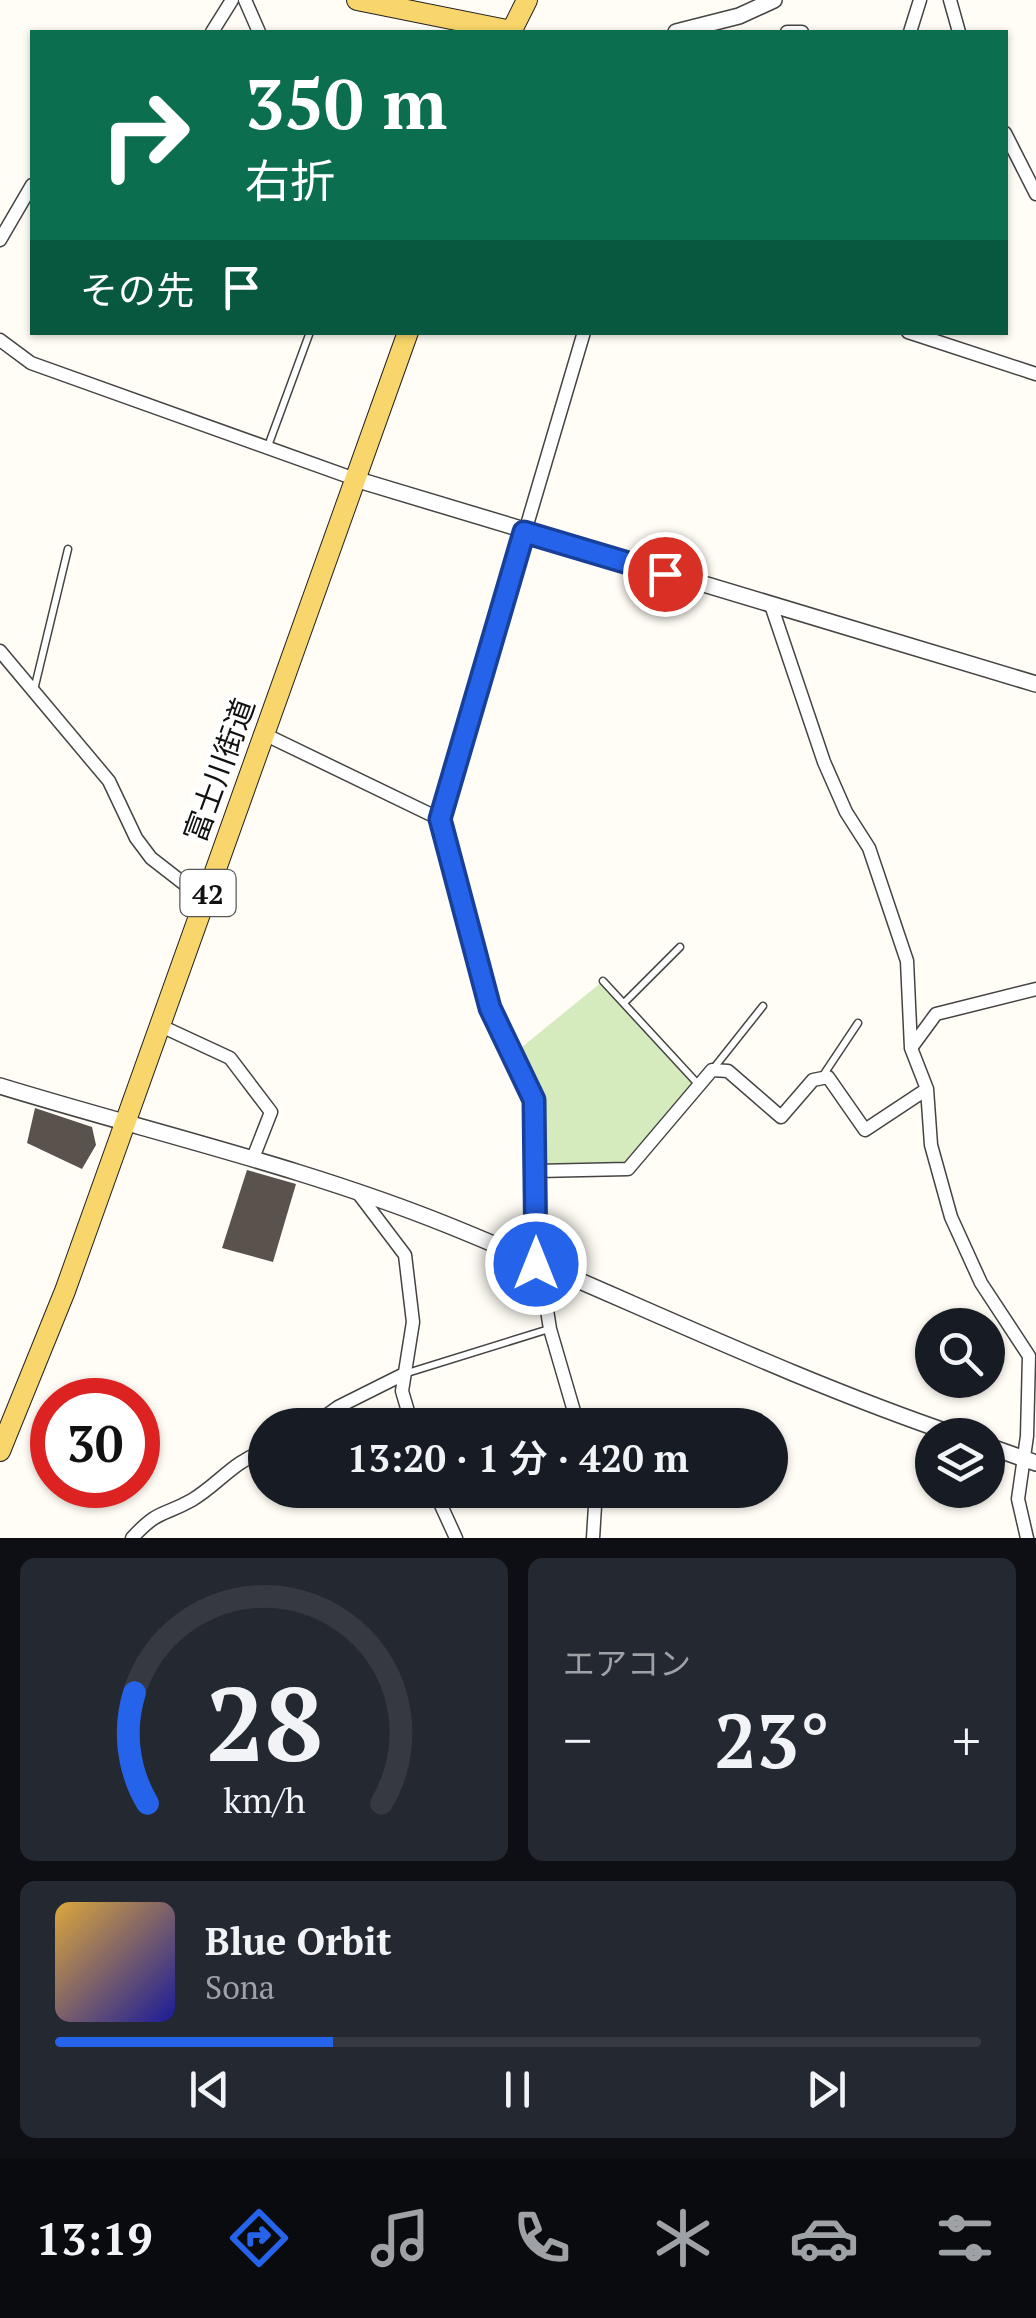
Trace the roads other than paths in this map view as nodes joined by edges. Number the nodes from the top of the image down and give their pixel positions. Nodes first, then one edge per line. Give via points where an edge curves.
1 (232, 0) edge
2 (246, 0) edge
3 (357, 0) edge
4 (405, 0) edge
5 (526, 0) edge
6 (774, 0) edge
7 (920, 0) edge
8 (950, 0) edge
9 (213, 30) edge
10 (257, 30) edge
11 (507, 30) edge
12 (510, 30) edge
13 (518, 30) edge
14 (686, 30) edge
15 (911, 30) edge
16 (958, 30) edge
17 (1008, 139) edge
18 (30, 188) edge
19 (1036, 194) edge
20 (0, 240) edge
21 (309, 335) edge
22 (407, 335) edge
23 (583, 335) edge
24 (917, 335) edge
25 (0, 340) edge
26 (1036, 374) edge
27 (268, 447) junction
28 (355, 479) junction
29 (524, 532) junction
30 (68, 549) dead end
31 (770, 605) junction
32 (0, 651) edge
33 (1036, 684) edge
34 (34, 691) junction
35 (264, 734) junction
36 (440, 819) junction
37 (205, 900) junction
38 (680, 947) dead end
39 (603, 981) dead end
40 (1036, 989) edge
41 (624, 1003) junction
42 (762, 1006) dead end
43 (858, 1023) dead end
44 (161, 1026) junction
45 (911, 1048) junction
46 (712, 1070) junction
47 (821, 1078) junction
48 (699, 1085) junction
49 (0, 1086) edge
50 (927, 1089) junction
51 (126, 1124) junction
52 (253, 1158) junction
53 (537, 1172) junction
54 (357, 1191) junction
55 (538, 1265) junction
56 (550, 1329) junction
57 (402, 1375) junction
58 (337, 1408) edge
59 (407, 1408) edge
60 (573, 1408) edge
61 (915, 1420) edge
62 (0, 1451) edge
63 (1005, 1452) edge
64 (248, 1457) edge
65 (1029, 1460) edge
66 (442, 1508) edge
67 (594, 1508) edge
68 (132, 1538) edge
69 (456, 1538) edge
70 (592, 1538) edge
71 (1026, 1538) edge

1 - 9 street
2 - 10 street
3 - 11 main road
4 - 12 main road
5 - 13 main road
6 - 14 street
7 - 15 street
8 - 16 street
17 - 19 street
18 - 20 street
21 - 27 lane
22 - 28 main road, 富士川街道 / 42
23 - 29 street
24 - 26 street
25 - 27 street via 31,363
27 - 28 street
28 - 29 street
28 - 35 main road, 富士川街道 / 42
29 - 31 street
29 - 36 street
30 - 34 lane
31 - 33 street
31 - 45 street via 824,762 887,896 907,962
32 - 34 street
34 - 37 street via 109,782 151,858
35 - 36 street
35 - 37 main road, 富士川街道 / 42
36 - 53 street via 490,1008 534,1100
37 - 44 main road, 富士川街道 / 42
38 - 41 lane
39 - 41 lane
40 - 45 street via 936,1014
41 - 48 lane
42 - 46 lane
43 - 47 lane
44 - 51 main road, 富士川街道 / 42
44 - 52 street via 230,1058 271,1112
45 - 50 street
46 - 47 street via 728,1070 781,1116
46 - 48 street
47 - 50 street via 828,1077 865,1130
48 - 53 street via 628,1169
49 - 51 street
50 - 65 street via 932,1145 951,1218 981,1283 1030,1356
51 - 52 street
51 - 62 main road, 富士川街道 / 42
52 - 54 street
53 - 55 street
54 - 55 street
54 - 57 street via 405,1256 414,1322
55 - 56 street
55 - 61 street
56 - 57 lane
56 - 60 street
57 - 58 street
57 - 59 street
63 - 65 street
64 - 68 street via 191,1500 159,1512
65 - 71 street via 1018,1498
66 - 69 street
67 - 70 street

